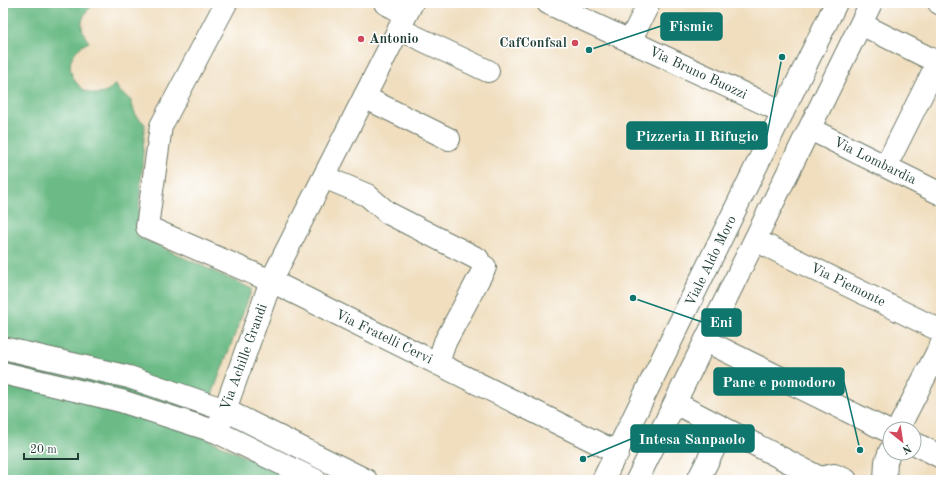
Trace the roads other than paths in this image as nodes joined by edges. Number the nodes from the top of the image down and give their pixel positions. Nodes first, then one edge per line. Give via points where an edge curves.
1 (226, 3) edge
2 (385, 3) edge
3 (548, 3) edge
4 (649, 3) edge
5 (836, 3) edge
6 (871, 3) edge
7 (406, 15) edge
8 (861, 24) junction
9 (630, 41) junction
10 (939, 63) edge
11 (488, 71) dead end
12 (364, 97) junction
13 (783, 112) junction
14 (810, 129) junction
15 (449, 139) dead end
16 (886, 166) junction
17 (754, 171) junction
18 (324, 177) junction
19 (783, 186) junction
20 (941, 194) edge
21 (755, 240) junction
22 (271, 281) junction
23 (941, 331) edge
24 (706, 341) junction
25 (941, 345) edge
26 (3, 348) edge
27 (438, 364) junction
28 (3, 373) edge
29 (675, 403) junction
30 (225, 410) junction
31 (902, 421) edge
32 (724, 428) junction
33 (882, 428) edge
34 (217, 432) junction
35 (922, 447) edge
36 (618, 452) junction
37 (941, 457) edge
38 (886, 461) edge
39 (819, 479) edge
40 (315, 480) edge
41 (366, 480) edge
42 (603, 480) edge
43 (637, 480) edge
44 (698, 480) edge
45 (846, 480) edge
46 (885, 480) edge

1 - 22 street, Via Fratelli Cervi via 161,126 147,228
2 - 7 street
3 - 9 street, Via Bruno Buozzi
4 - 9 street
5 - 13 street, Viale Aldo Moro
6 - 8 street
7 - 11 street
7 - 12 street
8 - 10 street
8 - 14 street
9 - 13 street, Via Bruno Buozzi
10 - 16 street
12 - 15 street
12 - 18 street
13 - 17 street, Viale Aldo Moro
14 - 16 street, Via Lombardia
14 - 19 street
16 - 20 street, Via Lombardia
17 - 19 street
17 - 36 street, Viale Aldo Moro
18 - 22 street
18 - 27 street via 367,195 388,213 482,263 445,342
19 - 21 street
21 - 23 street, Via Piemonte
21 - 24 street
22 - 27 street, Via Fratelli Cervi
22 - 30 street, Via Achille Grandi
24 - 29 street
24 - 33 street
25 - 31 street
26 - 30 street via 128,377
27 - 36 street, Via Fratelli Cervi
28 - 34 street via 121,401
29 - 32 street
29 - 43 street
30 - 34 street, Via Achille Grandi
30 - 41 street
32 - 39 street
32 - 44 street
34 - 40 street
35 - 37 street
36 - 42 street, Viale Aldo Moro
38 - 46 street
39 - 45 street via 834,475

